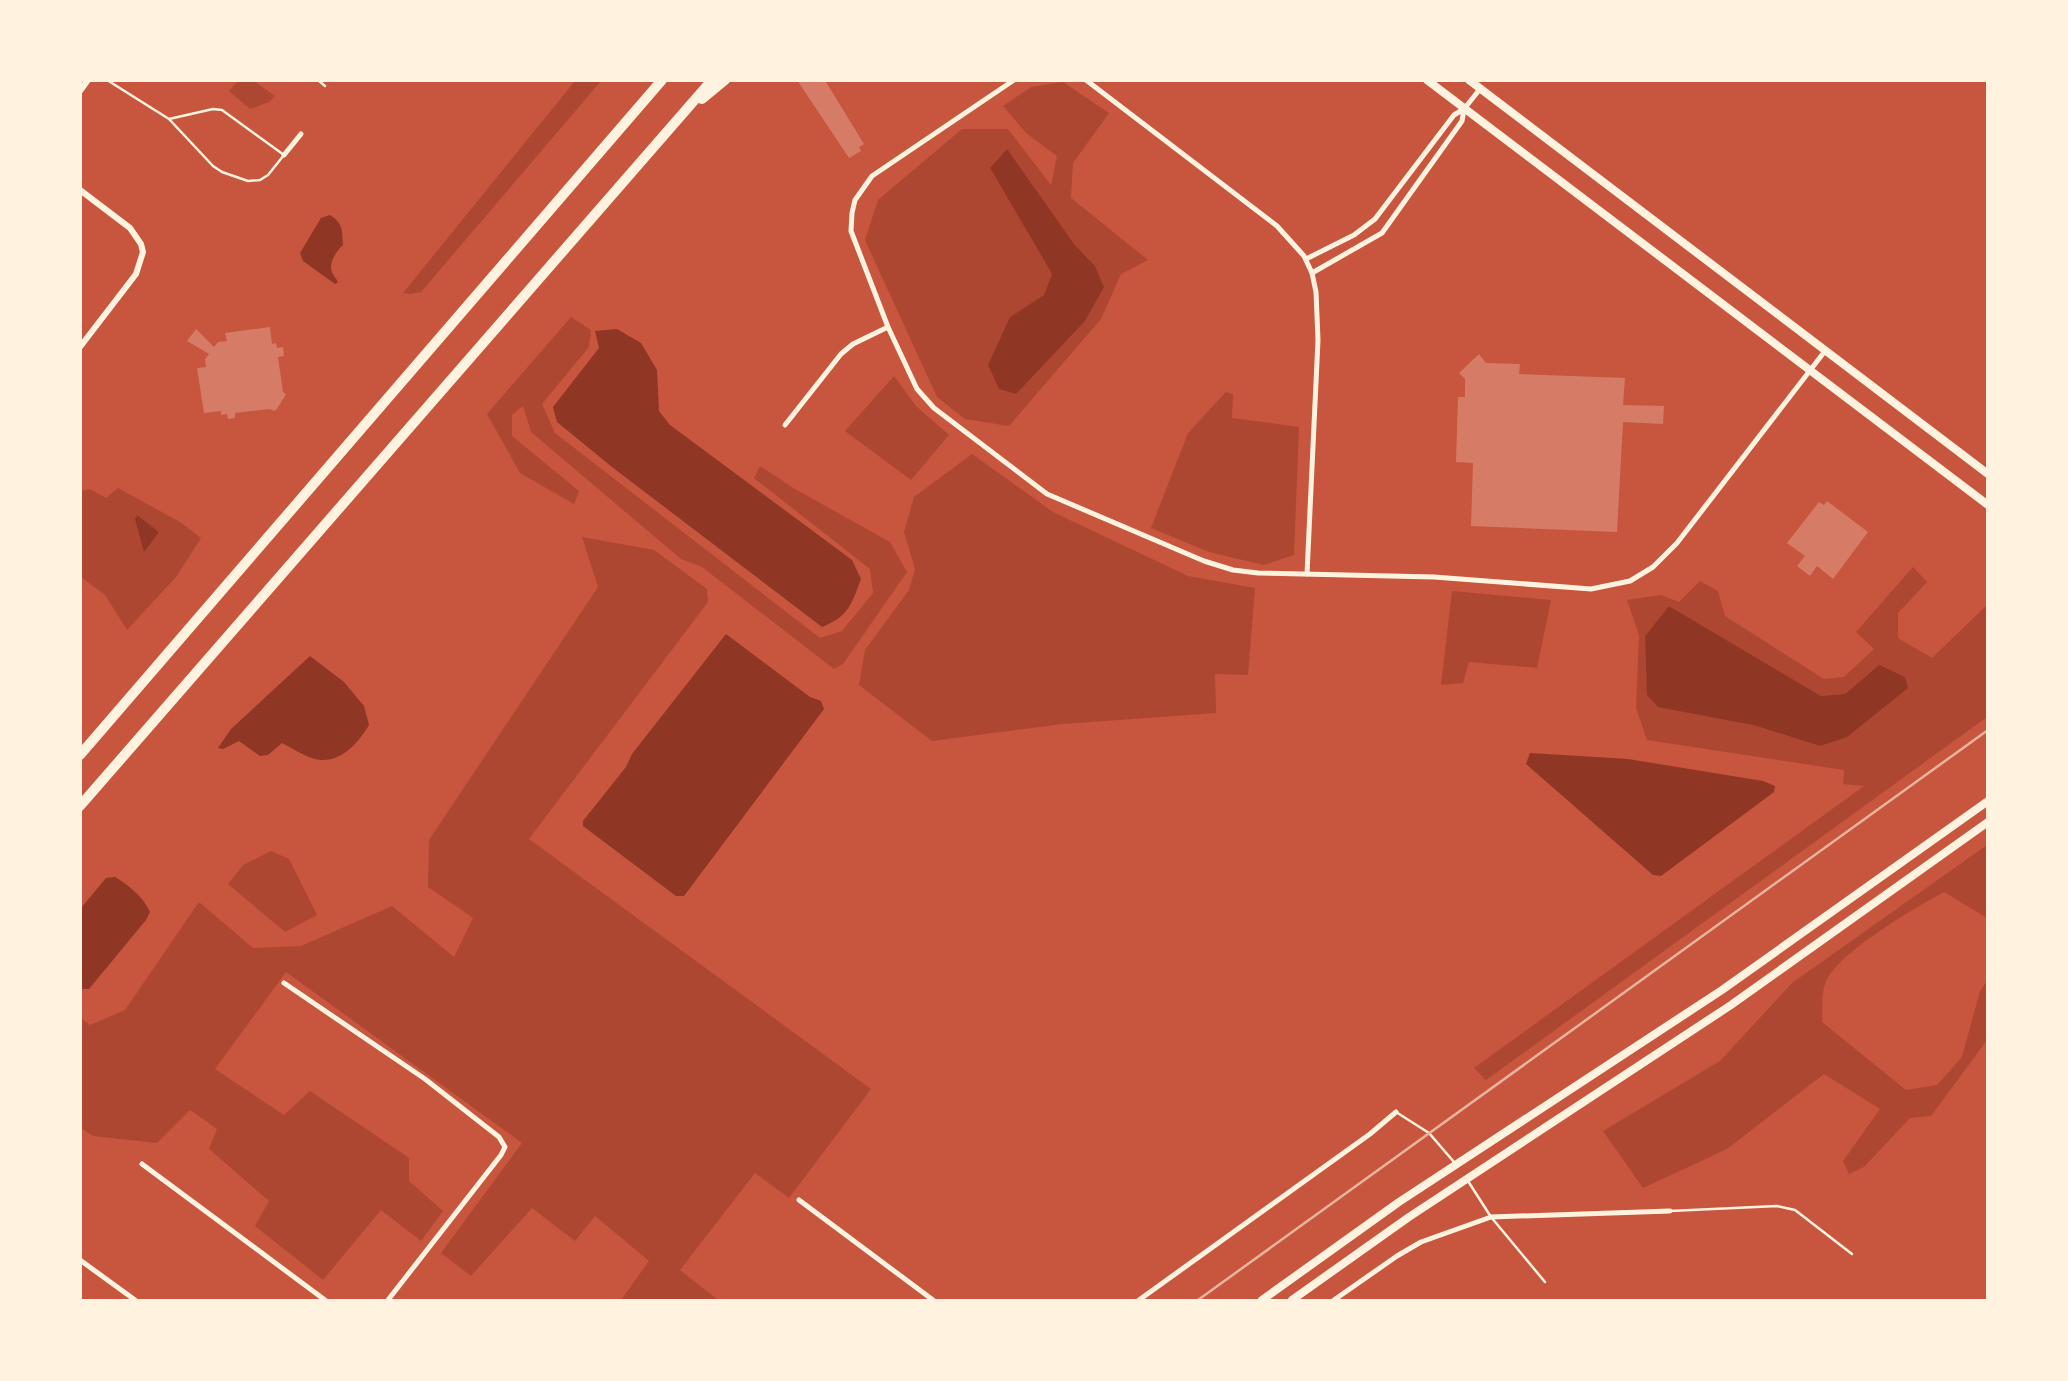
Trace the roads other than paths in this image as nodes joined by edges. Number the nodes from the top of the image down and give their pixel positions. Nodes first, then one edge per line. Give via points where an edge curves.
1 (88, 80) edge
2 (107, 80) edge
3 (318, 80) edge
4 (712, 80) edge
5 (725, 80) edge
6 (1014, 80) edge
7 (1086, 80) edge
8 (1427, 80) edge
9 (1469, 80) edge
10 (660, 82) edge
11 (325, 86) dead end
12 (1480, 89) junction
13 (80, 91) edge
14 (1464, 109) junction
15 (682, 115) junction
16 (169, 119) junction
17 (301, 134) dead end
18 (285, 155) junction
19 (80, 190) edge
20 (1306, 259) junction
21 (1312, 273) junction
22 (888, 327) junction
23 (80, 347) edge
24 (1825, 351) junction
25 (1810, 371) junction
26 (785, 425) dead end
27 (1987, 474) edge
28 (1987, 505) edge
29 (1307, 574) junction
30 (80, 755) edge
31 (1987, 801) edge
32 (80, 806) edge
33 (1987, 822) edge
34 (284, 982) dead end
35 (1722, 990) junction
36 (1731, 1005) junction
37 (1396, 1112) joint
38 (142, 1164) dead end
39 (1456, 1165) junction
40 (1467, 1179) junction
41 (799, 1200) dead end
42 (1670, 1211) joint
43 (1491, 1217) junction
44 (1852, 1254) dead end
45 (80, 1260) edge
46 (1545, 1282) dead end
47 (135, 1300) edge
48 (324, 1300) edge
49 (388, 1300) edge
50 (933, 1300) edge
51 (1139, 1300) edge
52 (1262, 1300) edge
53 (1292, 1300) edge
54 (1334, 1300) edge

1 - 13 street
2 - 16 lane
3 - 11 lane
4 - 15 highway
5 - 15 highway
6 - 22 street via 872,176 855,200 851,231
7 - 20 street via 1272,221
8 - 14 main road
9 - 12 main road
10 - 30 highway
12 - 14 street
12 - 24 main road
14 - 20 street via 1454,115 1375,219
14 - 21 street via 1462,121 1382,233
14 - 25 main road
15 - 32 highway
16 - 18 lane via 222,110
16 - 18 lane via 213,166 248,181 268,175
17 - 18 street
19 - 23 street via 130,228 143,252 136,274
20 - 21 street
21 - 29 street via 1318,340
22 - 26 street via 841,354
22 - 29 street via 917,389 928,402 1047,494 1219,566
24 - 25 street
24 - 27 main road
25 - 28 main road
25 - 29 street via 1677,543 1653,567 1630,581 1575,589 1443,577
31 - 35 main road
33 - 36 main road
34 - 49 street via 425,1079 499,1137 505,1147
35 - 36 street
35 - 39 main road
36 - 40 main road
37 - 39 lane via 1429,1133
37 - 51 street
38 - 48 street
39 - 40 lane
39 - 52 main road
40 - 43 lane
40 - 53 main road
41 - 50 street
42 - 43 street
42 - 44 lane via 1777,1206 1795,1210
43 - 46 lane
43 - 54 street via 1421,1242
45 - 47 street

